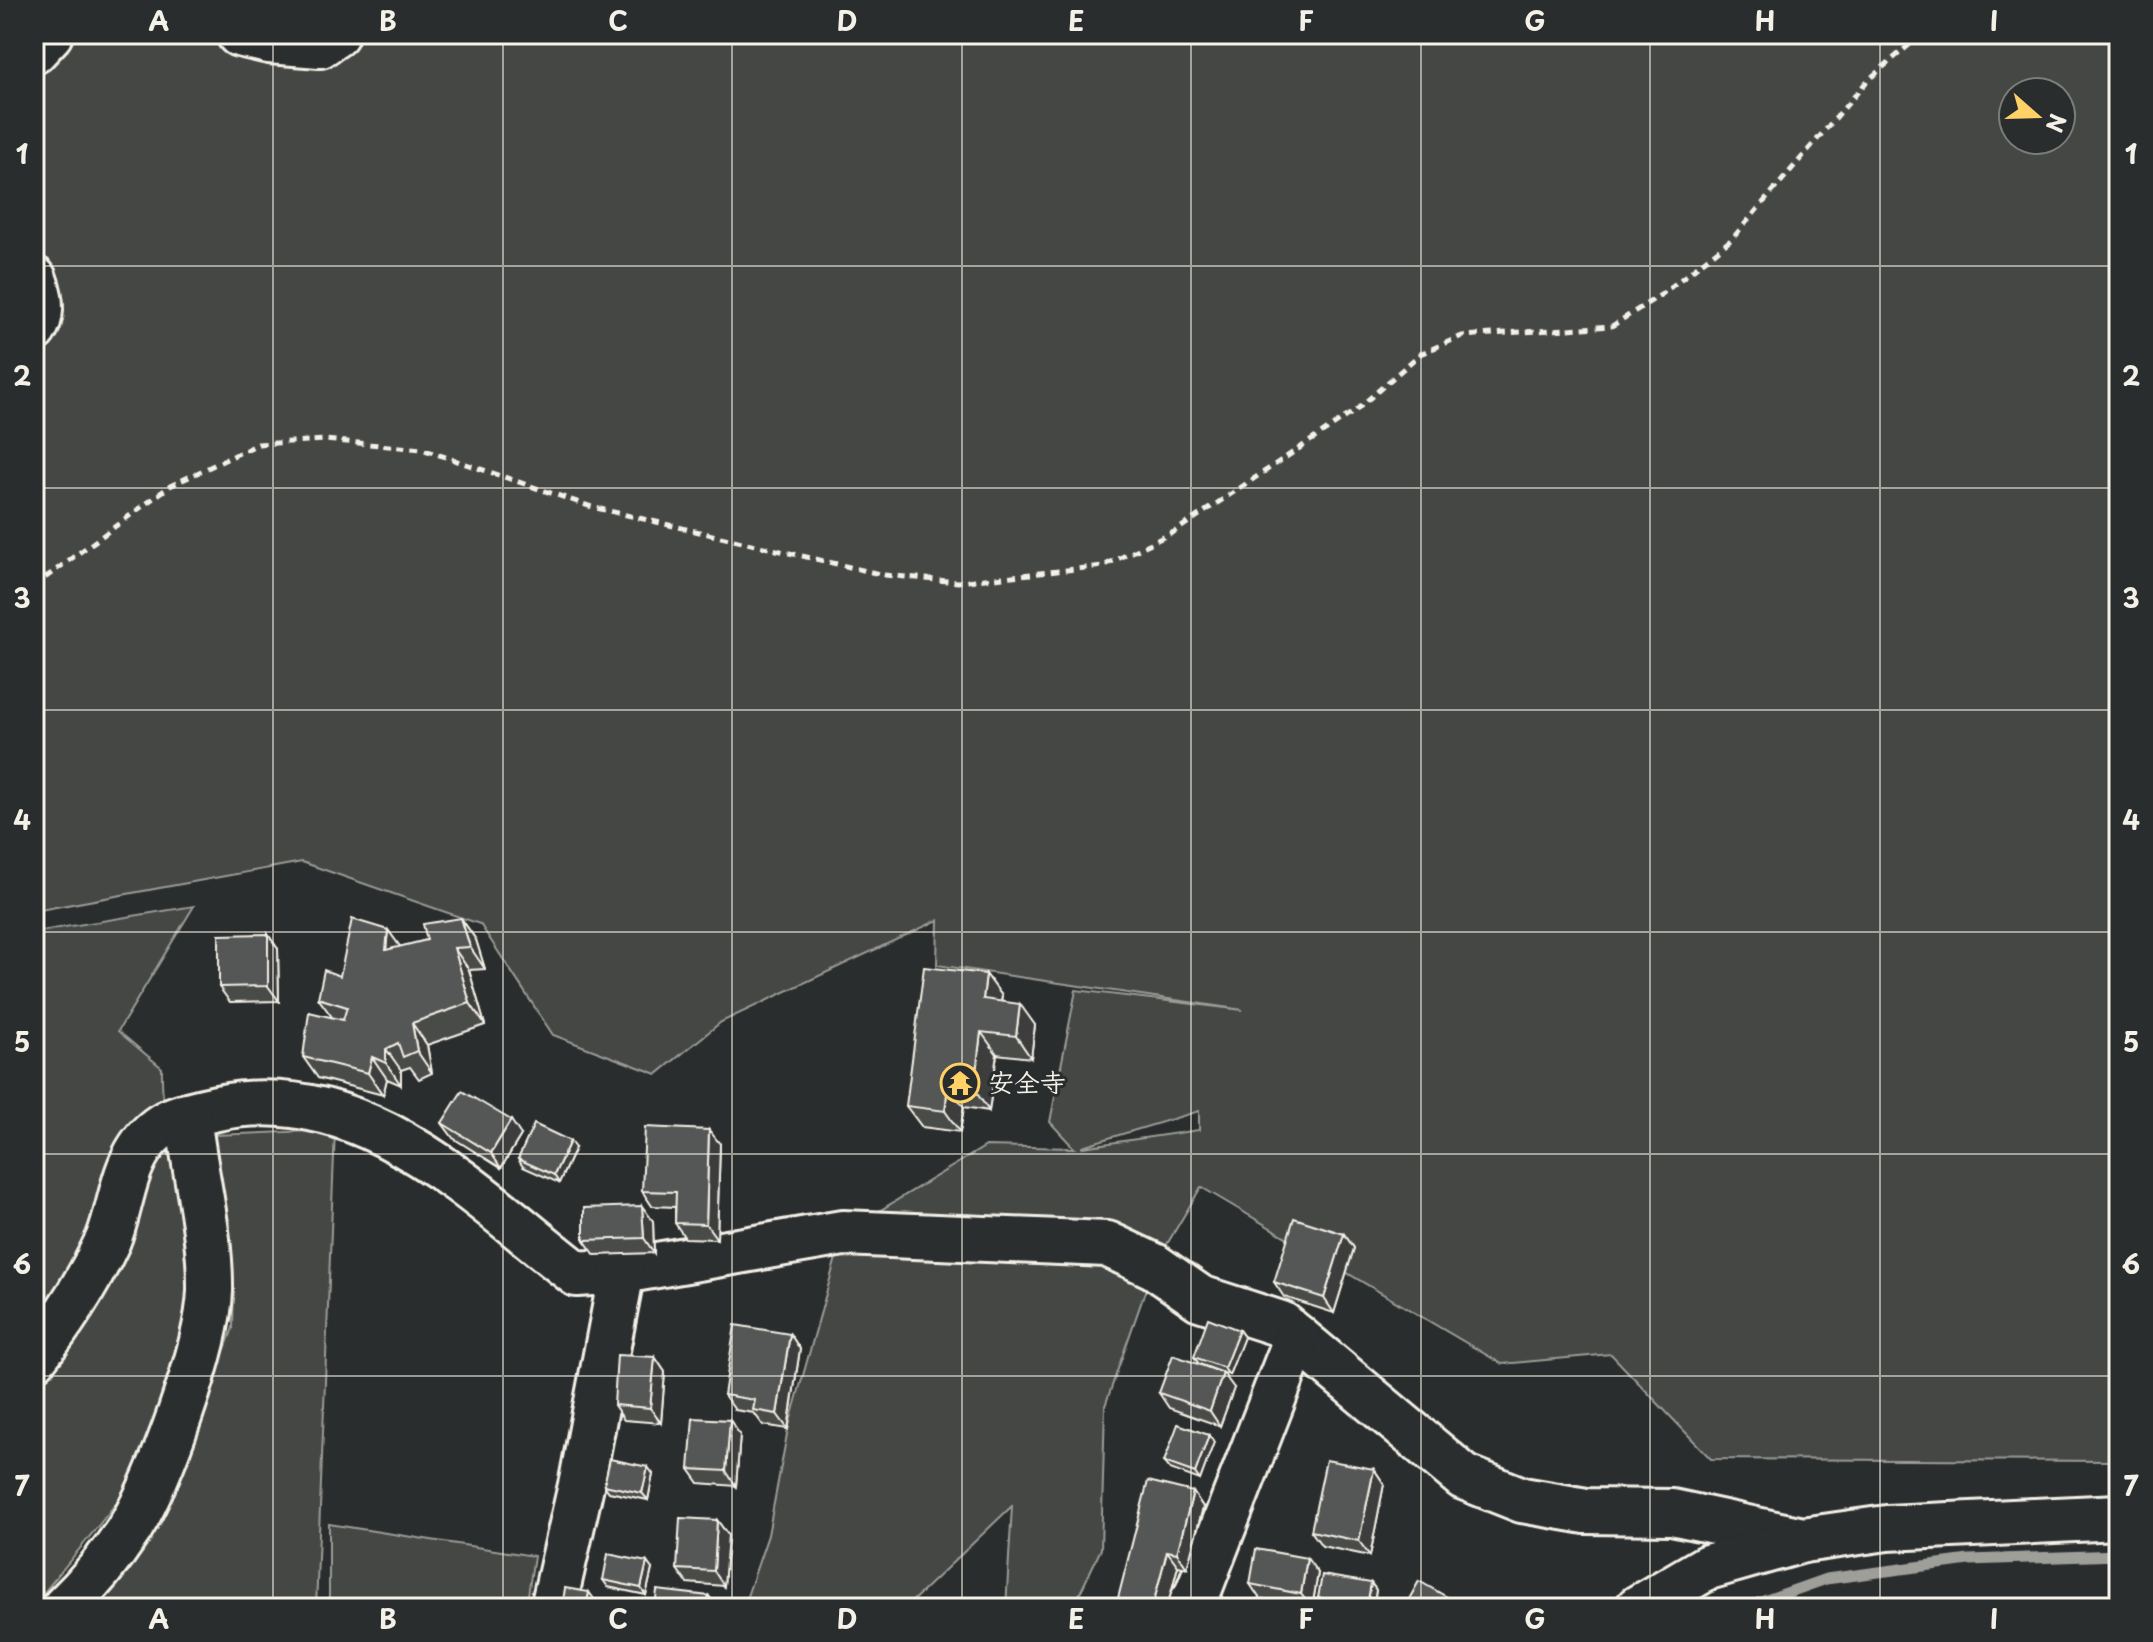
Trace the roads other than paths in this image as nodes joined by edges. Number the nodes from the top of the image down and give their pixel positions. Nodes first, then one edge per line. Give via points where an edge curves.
1 (50, 34) edge
2 (239, 34) edge
3 (336, 34) edge
4 (34, 51) edge
5 (34, 279) edge
6 (34, 329) edge
7 (188, 1115) junction
8 (622, 1271) junction
9 (1297, 1337) junction
10 (34, 1358) edge
11 (2119, 1517) edge
12 (1803, 1540) junction
13 (64, 1608) edge
14 (553, 1608) edge
15 (1188, 1608) edge
16 (1638, 1608) edge

1 - 4 street
2 - 3 street via 320,45
5 - 6 street via 40,321
7 - 8 street via 247,1102 311,1107 362,1121 417,1149 577,1274
7 - 10 street via 170,1118 140,1148 108,1239
7 - 13 street via 210,1291 198,1360 131,1526
8 - 9 street via 843,1233 1107,1244 1154,1266 1200,1298 1281,1324
8 - 14 street
9 - 12 street via 1464,1477 1522,1500 1586,1511 1672,1512
9 - 15 street
11 - 12 street via 1887,1528
12 - 16 street via 1708,1567

